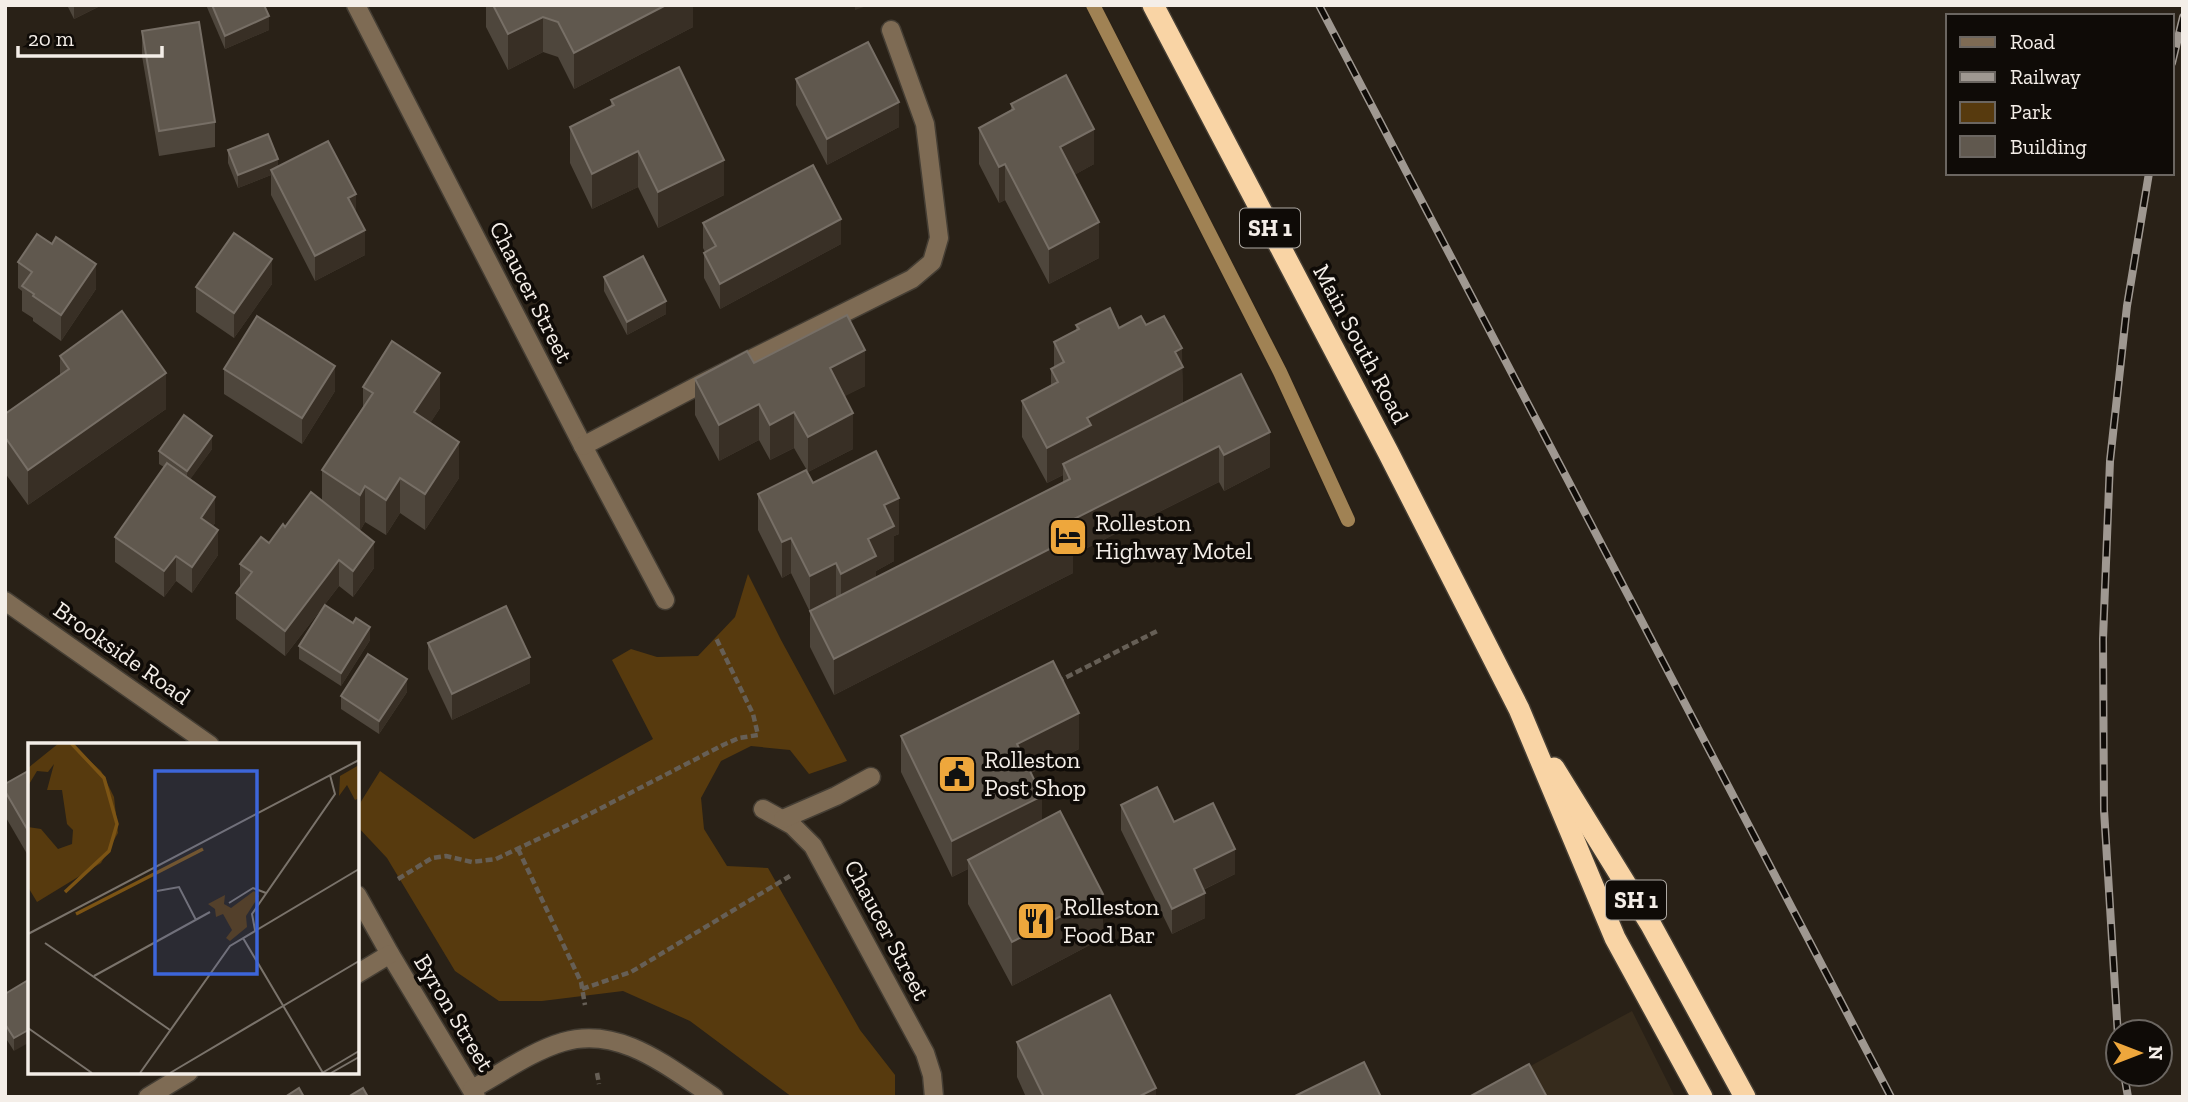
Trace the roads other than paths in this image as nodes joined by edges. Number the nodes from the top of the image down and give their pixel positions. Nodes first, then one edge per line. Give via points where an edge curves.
1 (356, 5) edge
2 (1153, 5) edge
3 (891, 30) dead end
4 (583, 446) junction
5 (665, 600) dead end
6 (5, 601) edge
7 (1519, 709) junction
8 (207, 743) edge
9 (871, 777) dead end
10 (763, 809) dead end
11 (783, 819) junction
12 (359, 899) edge
13 (390, 954) junction
14 (359, 973) edge
15 (186, 1074) edge
16 (474, 1093) edge
17 (148, 1097) edge
18 (714, 1097) edge
19 (934, 1097) edge
20 (1702, 1097) edge
21 (1745, 1097) edge

1 - 4 street, Chaucer Street
2 - 7 highway, Main South Road / SH 1
3 - 4 street via 925,124 939,237 932,262 912,279
4 - 5 street, Chaucer Street
6 - 8 street, Brookside Road
7 - 20 highway, Main South Road / SH 1 via 1615,938
7 - 21 highway, Main South Road / SH 1 via 1651,925
9 - 11 street
10 - 11 street, Chaucer Street
11 - 19 street, Chaucer Street via 804,835 820,858 925,1053
12 - 13 street
13 - 14 street
13 - 16 street, Byron Street
15 - 17 street
16 - 18 street via 539,1051 591,1038 645,1053

